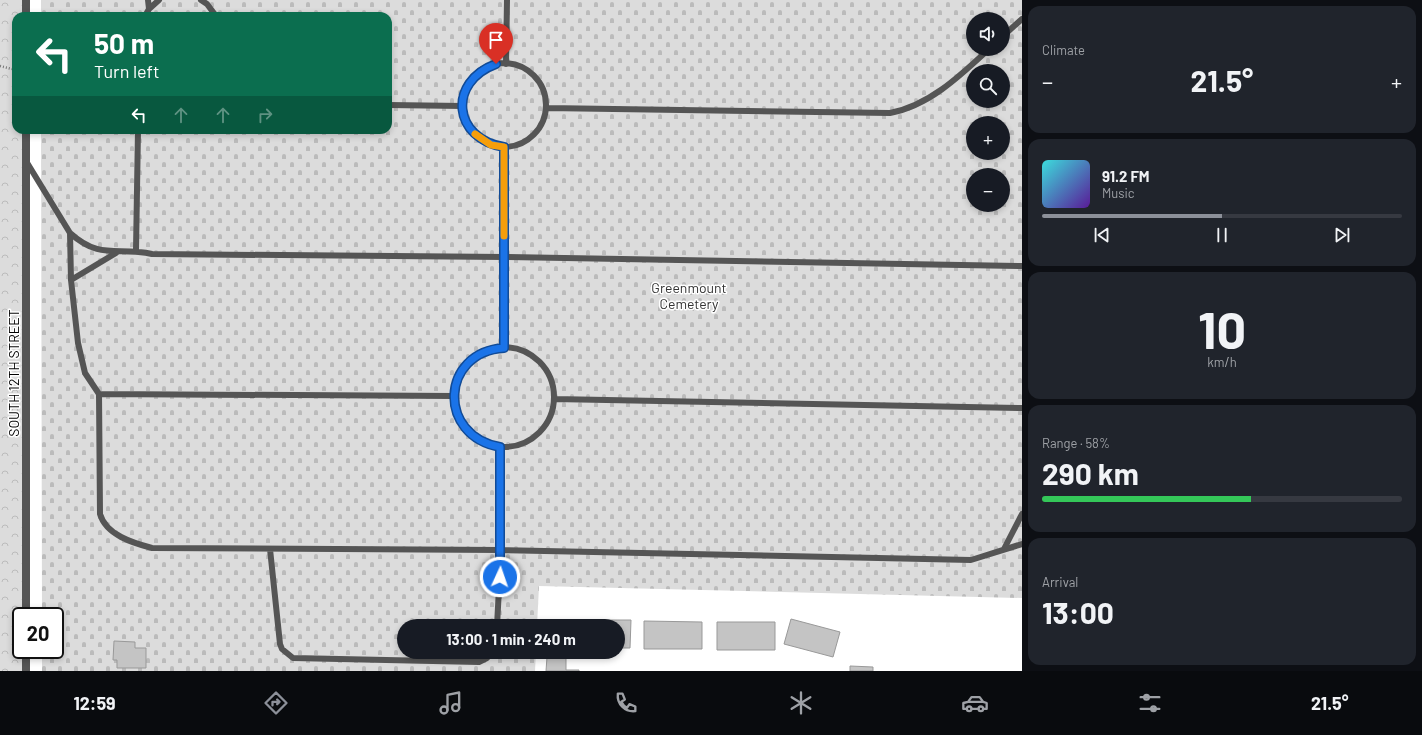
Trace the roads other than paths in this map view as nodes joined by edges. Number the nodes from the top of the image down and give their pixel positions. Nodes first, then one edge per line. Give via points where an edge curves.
1 (26, 0) edge
2 (148, 0) edge
3 (159, 0) edge
4 (201, 0) edge
5 (507, 0) edge
6 (149, 9) junction
7 (26, 12) edge
8 (147, 12) edge
9 (213, 12) edge
10 (1022, 19) edge
11 (1010, 30) edge
12 (981, 56) edge
13 (506, 64) junction
14 (392, 105) edge
15 (462, 106) junction
16 (547, 108) junction
17 (26, 134) edge
18 (138, 134) edge
19 (504, 147) junction
20 (25, 160) junction
21 (70, 233) junction
22 (136, 250) junction
23 (116, 253) junction
24 (504, 257) junction
25 (1022, 266) edge
26 (71, 280) junction
27 (504, 348) junction
28 (98, 394) junction
29 (454, 396) junction
30 (554, 399) junction
31 (1022, 408) edge
32 (500, 447) junction
33 (1022, 514) edge
34 (1022, 544) edge
35 (270, 549) junction
36 (1004, 549) junction
37 (501, 550) junction
38 (26, 607) edge
39 (497, 619) edge
40 (26, 659) edge
41 (485, 659) edge
42 (26, 671) edge

1 - 7 street
2 - 6 lane
3 - 6 lane
4 - 9 lane
5 - 13 lane
6 - 8 lane
10 - 11 lane
12 - 16 lane via 948,85 915,106 890,113
13 - 15 lane via 496,64 474,76 467,87
13 - 16 lane via 524,69 539,81 545,93
14 - 15 lane
15 - 19 lane via 471,131 486,142
16 - 19 lane via 536,133 516,146
17 - 20 street, SOUTH 12TH STREET
18 - 22 lane
19 - 24 lane
20 - 21 lane
20 - 38 street, SOUTH 12TH STREET
21 - 23 lane via 77,240 93,248
21 - 26 lane
22 - 23 lane
22 - 24 lane via 152,254
23 - 26 lane
24 - 25 lane
24 - 27 lane
26 - 28 lane via 78,343 85,373
27 - 29 lane via 483,352 471,360 462,370
27 - 30 lane via 527,353 538,361 550,378
28 - 29 lane
28 - 35 lane via 100,514 105,526 134,543 152,548
29 - 32 lane via 457,415 464,427 475,438 488,445
30 - 31 lane
30 - 32 lane via 548,421 538,434 526,442 511,447
32 - 37 lane
33 - 36 lane
34 - 36 lane
35 - 37 lane
35 - 41 lane via 280,644 288,656 479,662
36 - 37 lane via 971,560
37 - 39 lane
40 - 42 street

